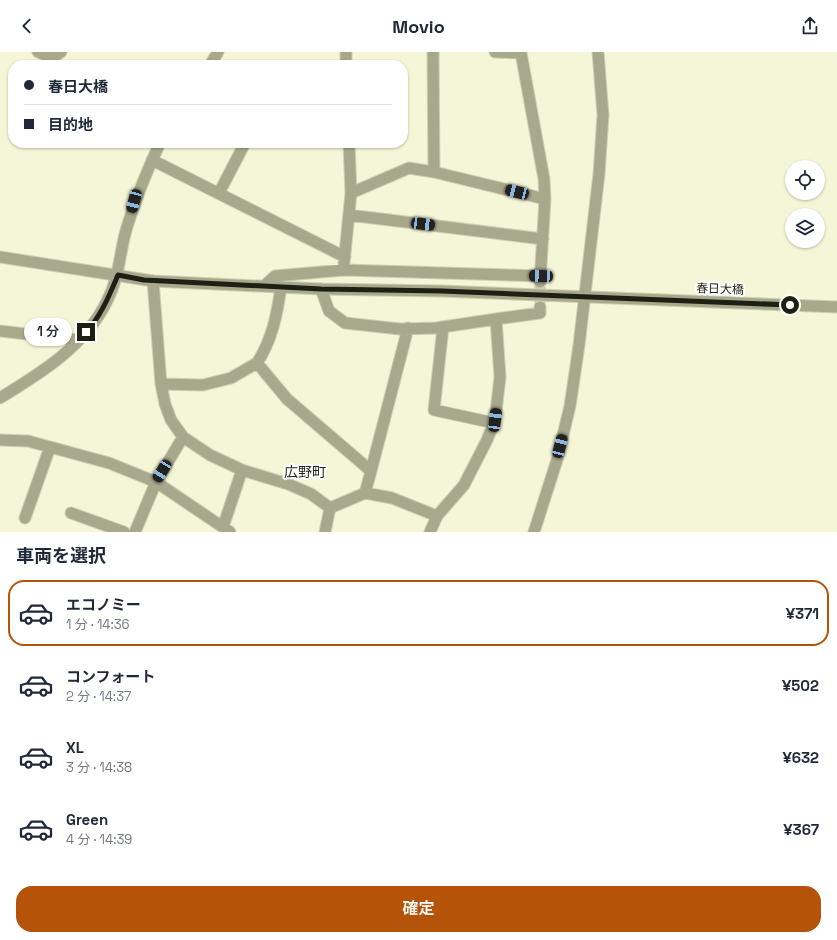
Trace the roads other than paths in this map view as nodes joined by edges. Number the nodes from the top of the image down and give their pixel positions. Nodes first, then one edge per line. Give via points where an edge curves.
1 (38, 52) edge
2 (61, 52) edge
3 (433, 52) edge
4 (495, 52) edge
5 (598, 52) edge
6 (521, 53) edge
7 (158, 148) edge
8 (242, 148) edge
9 (349, 148) edge
10 (152, 160) junction
11 (434, 172) junction
12 (351, 192) junction
13 (219, 193) junction
14 (545, 199) junction
15 (349, 215) junction
16 (543, 239) junction
17 (0, 257) edge
18 (345, 257) junction
19 (344, 270) junction
20 (118, 275) junction
21 (154, 280) junction
22 (264, 286) junction
23 (281, 287) junction
24 (321, 289) junction
25 (584, 297) junction
26 (540, 307) dead end
27 (837, 307) edge
28 (496, 319) junction
29 (443, 327) junction
30 (408, 328) junction
31 (0, 330) edge
32 (78, 340) junction
33 (257, 364) junction
34 (161, 384) junction
35 (0, 398) edge
36 (494, 423) junction
37 (183, 437) junction
38 (0, 440) edge
39 (50, 447) junction
40 (242, 470) junction
41 (370, 471) junction
42 (156, 482) junction
43 (365, 493) junction
44 (330, 508) junction
45 (71, 513) dead end
46 (437, 516) junction
47 (25, 518) dead end
48 (227, 530) edge
49 (124, 532) edge
50 (135, 532) edge
51 (325, 532) edge
52 (430, 532) edge
53 (534, 532) edge

1 - 2 street via 52,58
3 - 11 street
4 - 6 street
5 - 25 street via 602,122 599,174
6 - 14 street via 544,179
7 - 10 street
8 - 13 street
9 - 12 street
10 - 13 street
10 - 20 street via 134,201
11 - 12 street via 409,168
11 - 14 street
12 - 15 street
13 - 18 street
14 - 16 street
15 - 16 street
15 - 18 street
16 - 19 street via 541,279
17 - 20 street, 春日大橋
18 - 19 street
19 - 22 street via 275,276
20 - 21 street, 春日大橋
20 - 32 street via 104,307
21 - 22 street, 春日大橋
21 - 34 street
22 - 23 street, 春日大橋
23 - 24 street, 春日大橋
23 - 33 street via 268,346
24 - 25 street, 春日大橋
24 - 30 street via 329,311 345,323
25 - 27 street, 春日大橋
25 - 53 street via 570,406 557,460
26 - 28 street via 540,313
28 - 29 street
28 - 36 street via 500,377
29 - 30 street
29 - 36 street via 434,410
30 - 41 street
31 - 32 street
32 - 35 street via 66,354 37,376
33 - 34 street via 231,378 203,385
33 - 41 street via 287,399
34 - 37 street via 171,420
36 - 46 street via 464,485
37 - 40 street via 210,455
37 - 42 street
38 - 39 street via 28,441
39 - 42 street via 109,463
39 - 47 street
40 - 44 street via 288,484 311,494
40 - 48 street
41 - 43 street
42 - 48 street
42 - 50 street
43 - 44 street
43 - 46 street via 392,498
44 - 51 street
45 - 49 street
46 - 52 street

